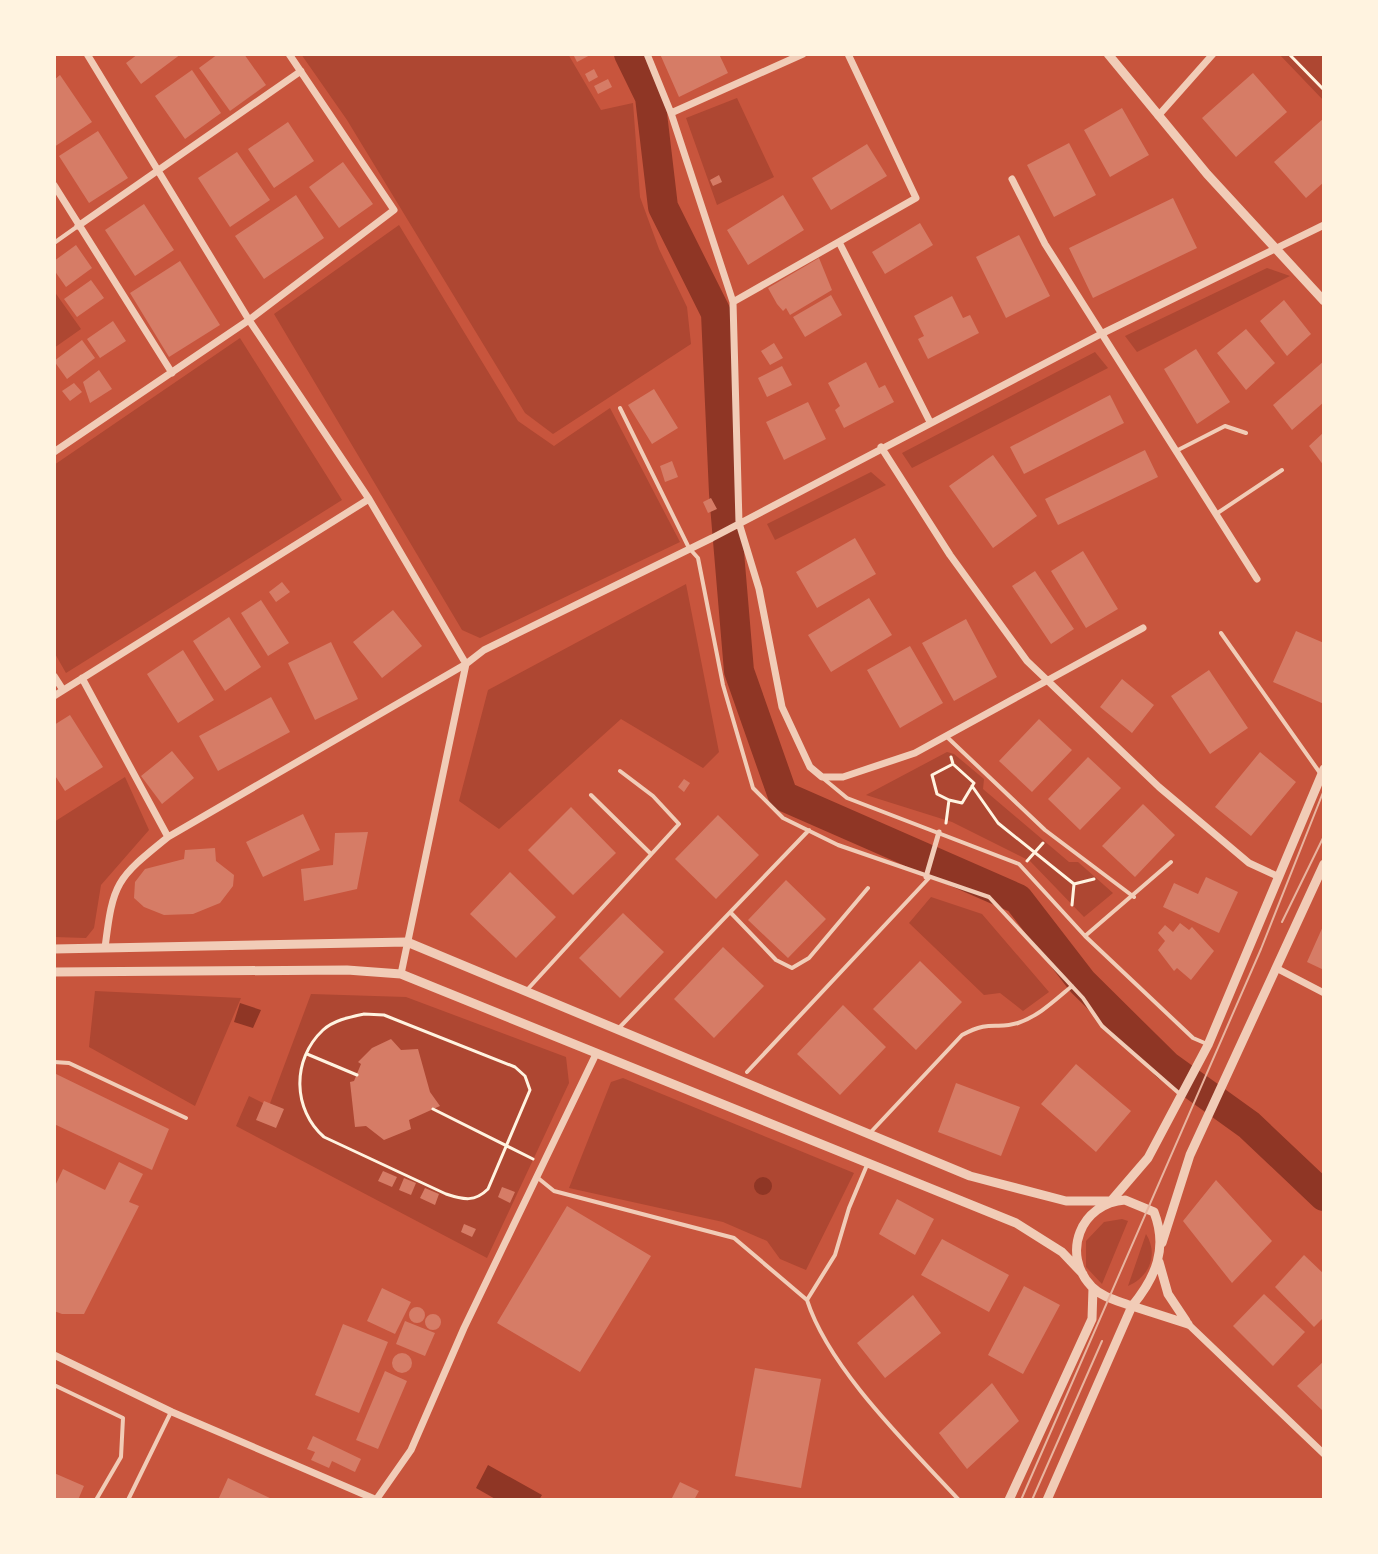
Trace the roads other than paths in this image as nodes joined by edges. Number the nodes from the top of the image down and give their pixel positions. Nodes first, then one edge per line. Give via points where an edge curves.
1 (87, 54) edge
2 (289, 54) edge
3 (647, 54) edge
4 (803, 54) edge
5 (848, 54) edge
6 (1108, 54) edge
7 (1213, 54) edge
8 (301, 71) junction
9 (671, 113) junction
10 (1158, 116) junction
11 (157, 170) junction
12 (1012, 179) dead end
13 (54, 185) edge
14 (1324, 225) edge
15 (78, 226) junction
16 (839, 242) junction
17 (54, 243) edge
18 (1282, 246) junction
19 (1324, 301) edge
20 (733, 302) junction
21 (249, 320) junction
22 (1101, 334) junction
23 (172, 373) junction
24 (620, 408) dead end
25 (930, 422) junction
26 (1246, 433) dead end
27 (881, 447) junction
28 (1176, 451) junction
29 (54, 452) edge
30 (1282, 470) dead end
31 (369, 499) junction
32 (1216, 514) junction
33 (739, 523) junction
34 (689, 548) junction
35 (1257, 579) dead end
36 (1143, 628) dead end
37 (1221, 633) dead end
38 (466, 664) junction
39 (54, 676) edge
40 (82, 678) junction
41 (1050, 683) junction
42 (63, 690) junction
43 (54, 696) edge
44 (947, 737) junction
45 (620, 771) dead end
46 (1323, 772) edge
47 (822, 777) junction
48 (591, 795) dead end
49 (809, 830) junction
50 (942, 833) junction
51 (168, 837) junction
52 (651, 854) junction
53 (1171, 862) dead end
54 (1324, 864) edge
55 (1277, 876) junction
56 (928, 877) junction
57 (1321, 878) edge
58 (868, 888) dead end
59 (1134, 897) junction
60 (731, 913) junction
61 (1085, 936) junction
62 (407, 942) junction
63 (105, 948) junction
64 (54, 949) edge
65 (1276, 968) junction
66 (54, 972) edge
67 (401, 974) junction
68 (1072, 986) junction
69 (525, 992) junction
70 (1324, 993) edge
71 (617, 1030) junction
72 (1208, 1045) junction
73 (596, 1054) junction
74 (54, 1062) edge
75 (747, 1072) dead end
76 (1184, 1092) junction
77 (186, 1118) dead end
78 (869, 1134) junction
79 (867, 1163) junction
80 (536, 1176) junction
81 (1111, 1201) junction
82 (1162, 1243) junction
83 (1159, 1262) junction
84 (1083, 1274) junction
85 (1093, 1288) junction
86 (807, 1300) junction
87 (1132, 1306) junction
88 (1188, 1324) junction
89 (54, 1355) edge
90 (54, 1385) edge
91 (172, 1412) junction
92 (1324, 1454) edge
93 (96, 1500) edge
94 (128, 1500) edge
95 (376, 1500) edge
96 (959, 1500) edge
97 (1009, 1500) edge
98 (1047, 1500) edge

1 - 11 street
2 - 8 street
3 - 9 street
4 - 9 street
5 - 16 street via 916,198
6 - 10 street
7 - 10 street
8 - 11 street
8 - 21 street via 394,210
9 - 20 street
10 - 18 street
11 - 15 street
11 - 21 street
12 - 22 street
13 - 15 street
14 - 18 street
15 - 17 lane
15 - 23 street
16 - 20 street
16 - 25 street
18 - 19 street
18 - 22 street
20 - 33 street
21 - 23 street
21 - 31 street
22 - 25 street
22 - 28 street
23 - 29 street
24 - 34 lane
25 - 27 street
26 - 28 lane via 1225,426
27 - 33 street
27 - 41 street via 950,555 1027,661
28 - 32 street
30 - 32 lane
31 - 38 street
31 - 40 street
32 - 35 street
33 - 34 street
33 - 47 street via 759,589 782,707 810,767
34 - 38 street via 484,650
34 - 49 lane via 698,558 723,685 753,788 783,818
36 - 41 street
37 - 46 lane
38 - 51 street
38 - 62 street
39 - 42 street
40 - 42 street
40 - 51 street
41 - 44 street
41 - 55 street via 1170,797 1249,863
42 - 43 street
44 - 47 street via 843,777
44 - 59 lane via 1045,830
45 - 52 lane via 679,824
46 - 55 street
47 - 50 lane via 847,798
48 - 52 lane
49 - 56 lane
49 - 60 lane
50 - 56 street
50 - 61 lane via 1022,867
51 - 63 street via 128,869 111,898
52 - 69 lane
53 - 59 lane
54 - 57 street
55 - 72 street
56 - 68 lane via 989,897
56 - 75 lane
57 - 65 street
58 - 60 lane via 809,958 792,968 776,960
59 - 61 lane
60 - 71 lane
61 - 72 lane via 1193,1038
62 - 63 street
62 - 67 street
62 - 69 street
63 - 64 street
65 - 70 street
65 - 82 street via 1172,1204
66 - 67 street
67 - 73 street
68 - 76 lane via 1102,1026
68 - 78 lane via 1034,1017 1014,1025 982,1024 962,1035
69 - 71 street
71 - 78 street
72 - 76 street
73 - 79 street
73 - 80 street
74 - 77 lane via 69,1063
76 - 81 street via 1148,1158
78 - 81 street via 970,1176 1066,1201
79 - 84 street via 1016,1223 1062,1252
79 - 86 lane via 835,1255
80 - 86 lane via 554,1191 734,1238
80 - 95 street via 411,1450
81 - 82 street via 1139,1203 1154,1212
81 - 84 street via 1087,1216 1080,1228
82 - 83 street
83 - 87 street
83 - 88 street via 1168,1294
84 - 85 street
85 - 87 street
85 - 97 street via 1092,1319
86 - 96 lane via 816,1328 865,1394
87 - 88 street
87 - 98 street
88 - 92 street
89 - 91 street
90 - 93 lane via 123,1418 121,1457
91 - 94 lane
91 - 95 street

